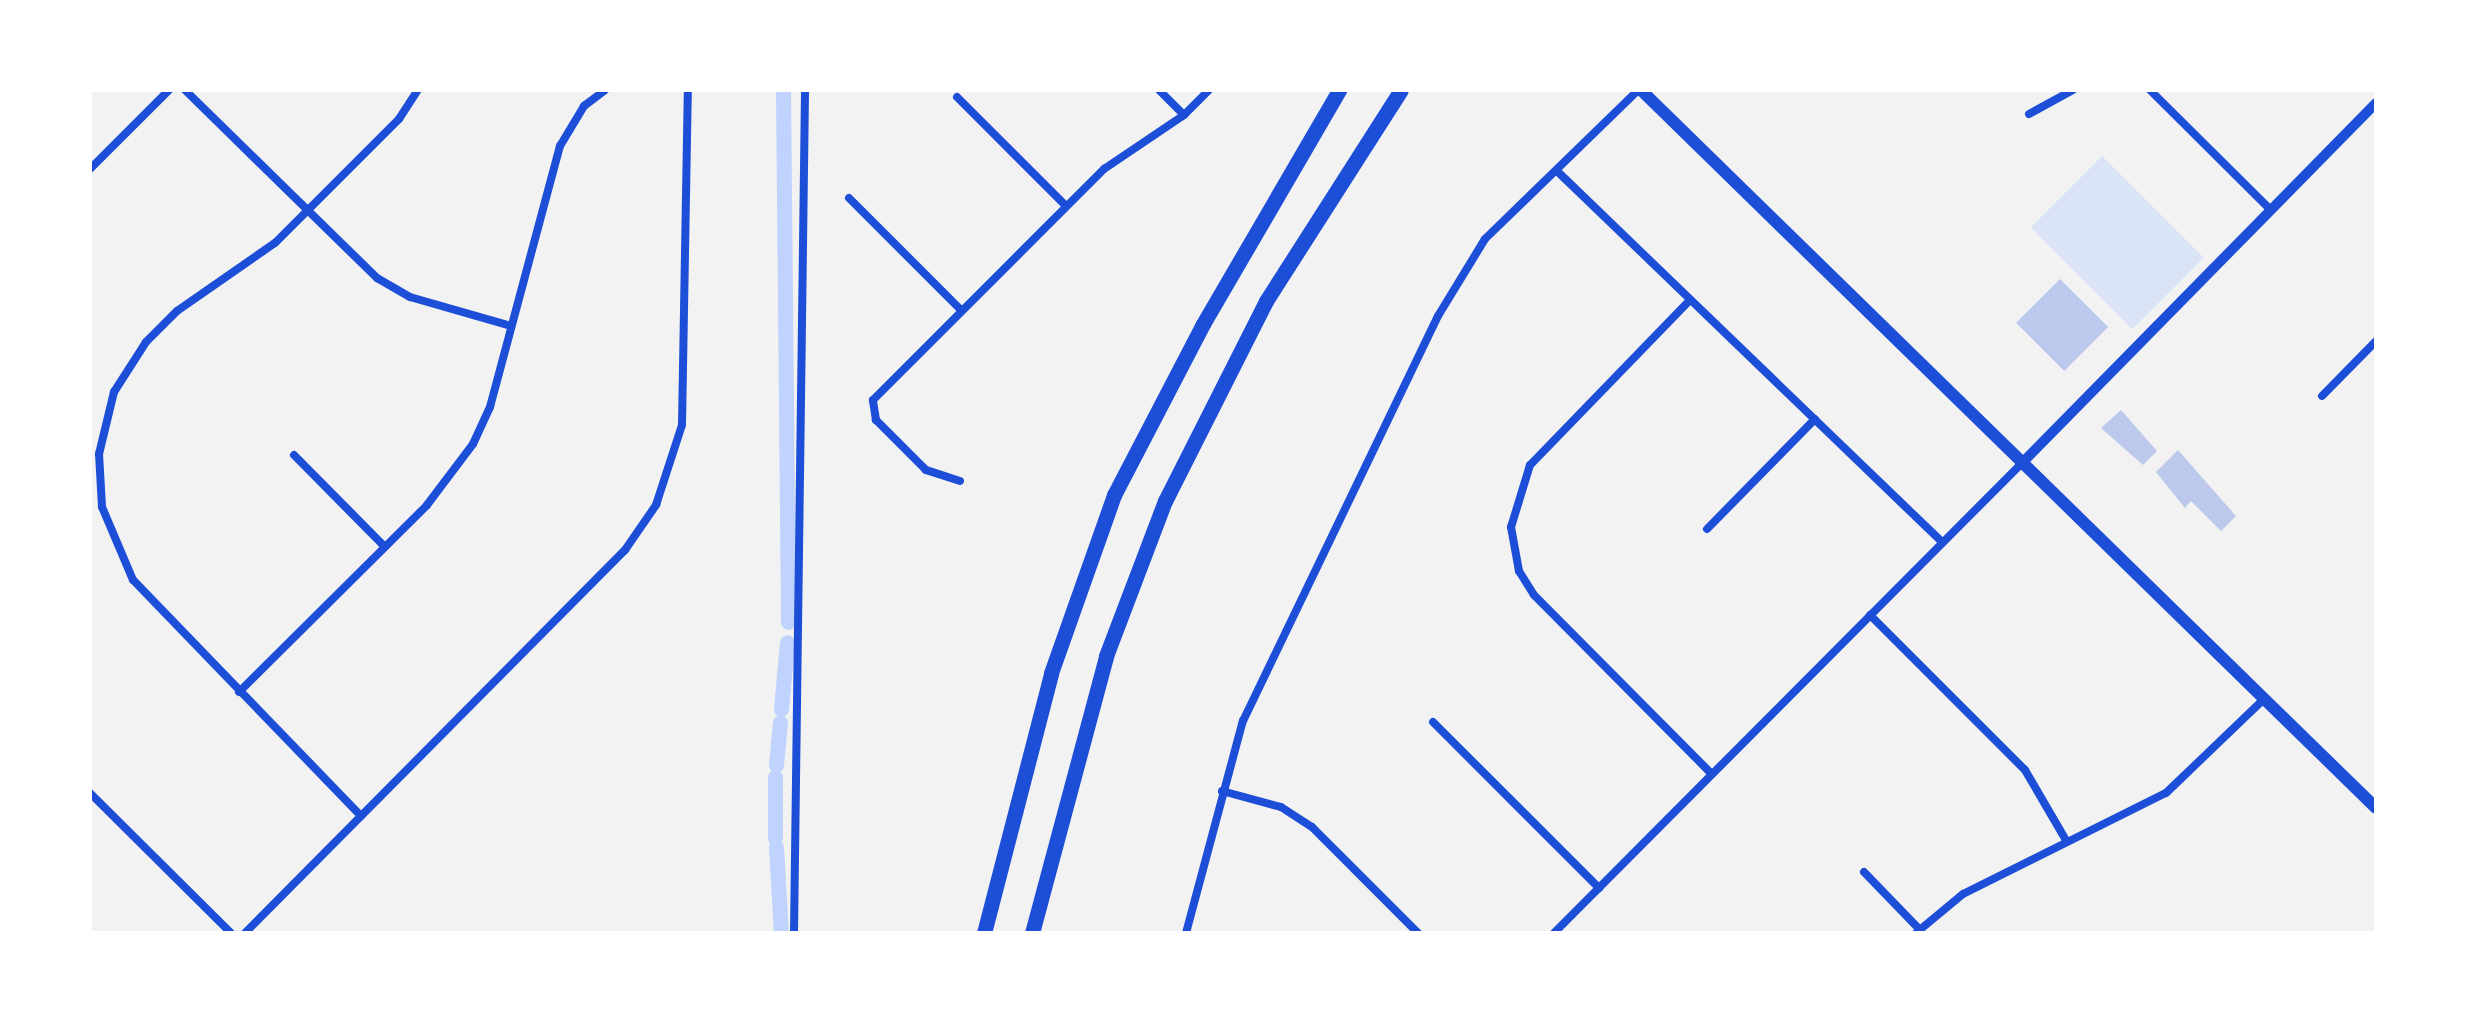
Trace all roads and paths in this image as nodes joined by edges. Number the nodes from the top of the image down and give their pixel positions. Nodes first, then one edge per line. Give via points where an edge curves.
1 (169, 90) edge
2 (185, 90) edge
3 (418, 90) edge
4 (604, 90) edge
5 (688, 90) edge
6 (805, 90) edge
7 (1159, 90) edge
8 (1209, 90) edge
9 (1339, 90) edge
10 (1401, 90) edge
11 (1640, 90) edge
12 (2073, 90) edge
13 (2150, 90) edge
14 (957, 96) dead end
15 (2376, 103) edge
16 (2030, 114) dead end
17 (1184, 115) junction
18 (90, 168) edge
19 (1557, 171) junction
20 (849, 198) dead end
21 (1066, 206) junction
22 (2271, 210) junction
23 (307, 212) junction
24 (1690, 300) junction
25 (961, 310) junction
26 (511, 326) junction
27 (2376, 341) edge
28 (2322, 396) dead end
29 (1815, 419) junction
30 (294, 456) dead end
31 (2024, 461) junction
32 (960, 481) dead end
33 (1708, 529) dead end
34 (1942, 542) junction
35 (384, 547) junction
36 (1870, 615) junction
37 (239, 692) junction
38 (2265, 698) junction
39 (1433, 722) dead end
40 (1712, 774) junction
41 (1222, 791) junction
42 (90, 792) edge
43 (2376, 808) edge
44 (361, 816) junction
45 (2068, 842) junction
46 (1864, 872) dead end
47 (1599, 888) junction
48 (1918, 931) edge
49 (231, 933) edge
50 (245, 933) edge
51 (794, 933) edge
52 (984, 933) edge
53 (1032, 933) edge
54 (1186, 933) edge
55 (1418, 933) edge
56 (1554, 933) edge

1 - 18 street
2 - 23 street
3 - 23 street via 399,119
4 - 26 street via 584,106 560,146
5 - 44 street via 684,400 669,477 626,550
6 - 51 street
7 - 17 street
8 - 17 street
9 - 52 highway via 1203,324 1114,495 1050,673
10 - 53 highway via 1266,301 1165,502 1106,656
11 - 19 street
11 - 31 main road
12 - 16 street via 2046,111
13 - 22 street
14 - 21 street
15 - 22 street
17 - 21 street via 1113,161
19 - 24 street
19 - 41 street via 1466,266 1255,694
20 - 25 street
21 - 25 street
22 - 31 street
23 - 26 street via 394,288
23 - 37 street via 146,342 114,392 99,454 102,507 132,580
24 - 29 street
24 - 40 street via 1530,465 1511,526 1520,571 1534,595
25 - 32 street via 880,392 871,410 926,470
26 - 35 street via 473,444 452,478
27 - 28 street
29 - 33 street
29 - 34 street
30 - 35 street
31 - 34 street
31 - 38 main road
34 - 36 street
35 - 37 street
36 - 40 street
36 - 45 street via 2025,770
37 - 44 street
38 - 43 main road
38 - 45 street via 2176,786
39 - 47 street
40 - 47 street
41 - 54 street
41 - 55 street via 1297,816
42 - 49 street
44 - 50 street
45 - 48 street via 1964,894
46 - 48 street
47 - 56 street

